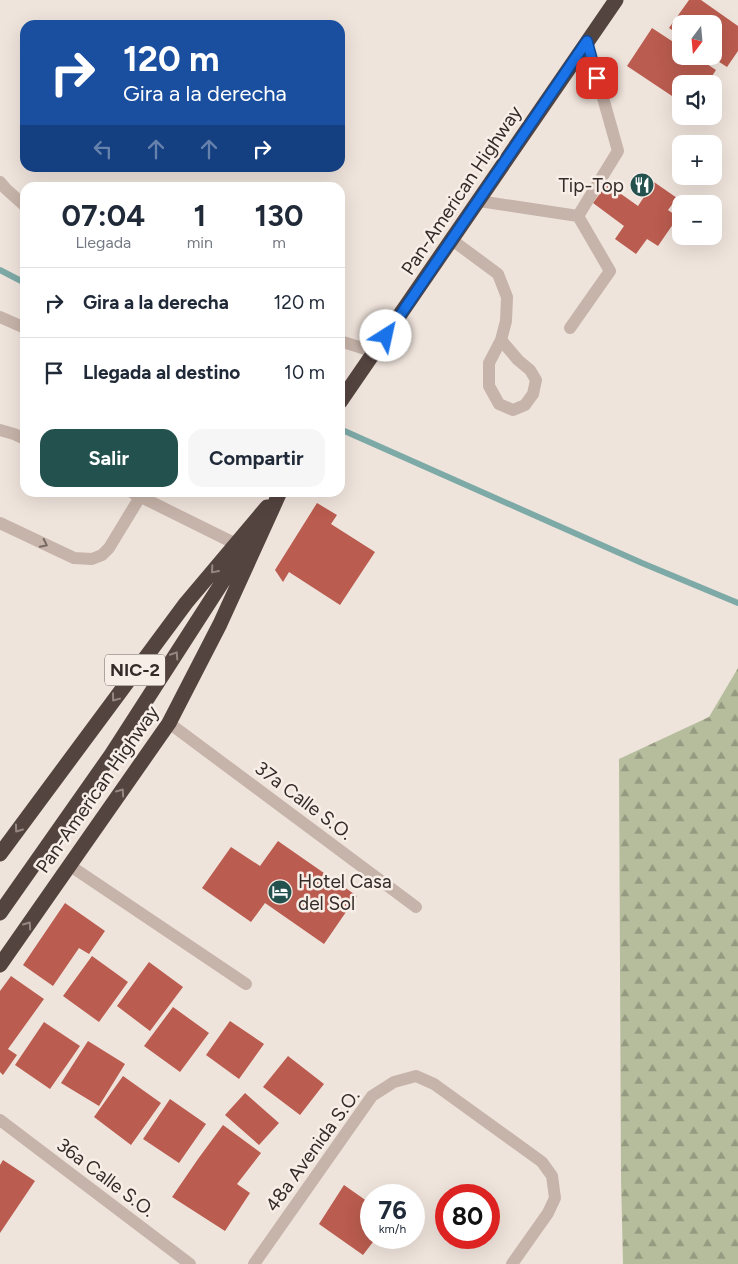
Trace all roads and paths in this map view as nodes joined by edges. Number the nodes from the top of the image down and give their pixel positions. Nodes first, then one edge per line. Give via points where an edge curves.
1 (616, 0) edge
2 (587, 41) junction
3 (0, 182) edge
4 (20, 201) edge
5 (479, 201) junction
6 (578, 216) junction
7 (452, 240) junction
8 (0, 317) edge
9 (20, 326) edge
10 (570, 328) dead end
11 (501, 340) junction
12 (345, 343) edge
13 (375, 352) junction
14 (345, 395) edge
15 (0, 430) edge
16 (20, 437) edge
17 (136, 497) edge
18 (141, 497) edge
19 (275, 497) edge
20 (276, 497) edge
21 (277, 497) edge
22 (0, 523) edge
23 (236, 544) junction
24 (169, 723) junction
25 (0, 854) edge
26 (69, 866) junction
27 (416, 907) dead end
28 (0, 913) edge
29 (0, 965) edge
30 (246, 984) dead end
31 (0, 1120) edge
32 (190, 1264) edge
33 (254, 1264) edge
34 (512, 1264) edge

1 - 2 highway, Pan-American Highway
2 - 5 highway, Pan-American Highway
2 - 6 street via 618,151
3 - 4 street
5 - 6 street
5 - 7 highway, Pan-American Highway
6 - 10 street via 610,271
7 - 11 street via 498,274 507,296
7 - 13 highway, Pan-American Highway
8 - 9 street
11 - 11 street via 490,363 489,386 499,404 513,410 525,405 533,394 536,380
12 - 13 street
13 - 14 highway, Pan-American Highway
15 - 16 street
22 -> 17 street via 74,558 92,559 109,548
18 - 23 street
19 - 23 highway, Pan-American Highway / NIC-2
28 -> 20 highway, Pan-American Highway / NIC-2 via 111,755
21 - 24 highway, Pan-American Highway / NIC-2 via 220,624
23 -> 25 highway, Pan-American Highway / NIC-2 via 186,603
26 -> 24 highway, Pan-American Highway / NIC-2
24 - 27 street, 37a Calle S.O.
29 -> 26 highway, Pan-American Highway / NIC-2
26 - 30 street
31 - 32 street, 36a Calle S.O.
33 - 34 street, 48a Avenida S.O. via 372,1096 394,1082 416,1076 434,1084 542,1162 552,1176 554,1198 548,1213

